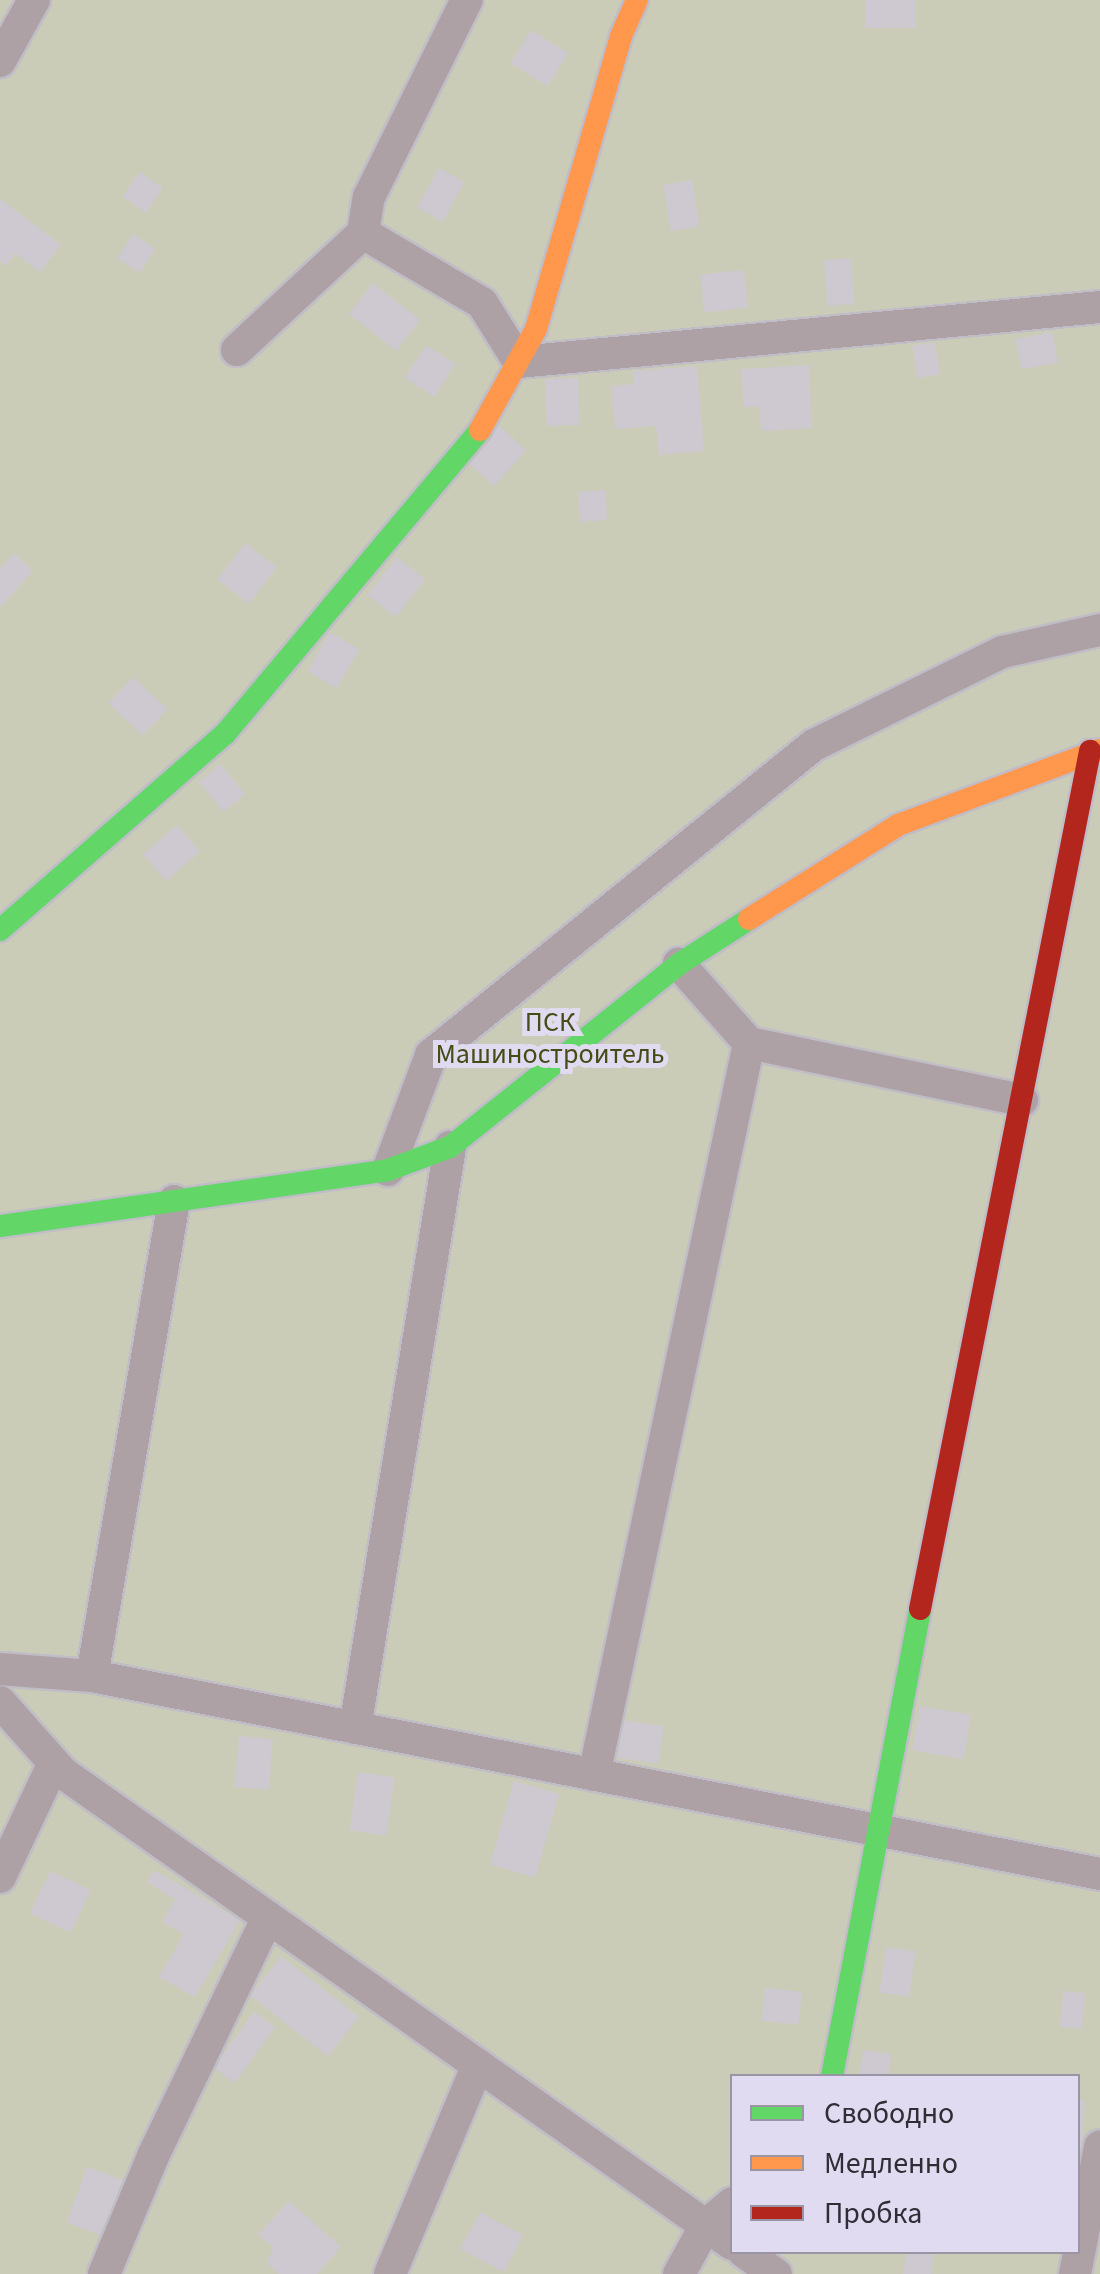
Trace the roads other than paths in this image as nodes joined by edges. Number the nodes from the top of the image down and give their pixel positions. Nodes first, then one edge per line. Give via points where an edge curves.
1 (34, 0) edge
2 (466, 0) edge
3 (636, 0) edge
4 (0, 61) edge
5 (363, 233) junction
6 (1100, 307) edge
7 (237, 350) dead end
8 (519, 362) junction
9 (1100, 630) edge
10 (1095, 750) edge
11 (0, 930) edge
12 (679, 964) junction
13 (750, 1043) junction
14 (1022, 1100) junction
15 (450, 1146) junction
16 (388, 1170) junction
17 (174, 1200) junction
18 (0, 1226) edge
19 (0, 1669) edge
20 (92, 1676) junction
21 (0, 1702) edge
22 (355, 1728) junction
23 (54, 1763) junction
24 (594, 1775) junction
25 (876, 1830) junction
26 (1100, 1874) edge
27 (0, 1877) edge
28 (268, 1917) junction
29 (478, 2065) junction
30 (832, 2074) edge
31 (1100, 2146) edge
32 (730, 2208) edge
33 (719, 2234) edge
34 (1080, 2253) edge
35 (747, 2254) edge
36 (104, 2274) edge
37 (390, 2274) edge
38 (678, 2274) edge
39 (776, 2274) edge

1 - 4 street
2 - 5 street via 369,197
3 - 8 street via 536,329
5 - 7 street
5 - 8 street via 482,303
6 - 8 street
8 - 11 street via 487,422 225,734
9 - 16 street via 1002,652 814,745 431,1055
10 - 12 street via 898,825
10 - 14 street
12 - 13 street
12 - 15 street
13 - 14 street
13 - 24 street
14 - 25 street
15 - 16 street
15 - 22 street
16 - 17 street
17 - 18 street
17 - 20 street
19 - 20 street
20 - 22 street
21 - 23 street
22 - 24 street
23 - 27 street
23 - 28 street
24 - 25 street
25 - 26 street
25 - 30 street
28 - 29 street
28 - 36 street
29 - 33 street
29 - 37 street
31 - 34 street
32 - 33 street
33 - 38 street
35 - 39 street

